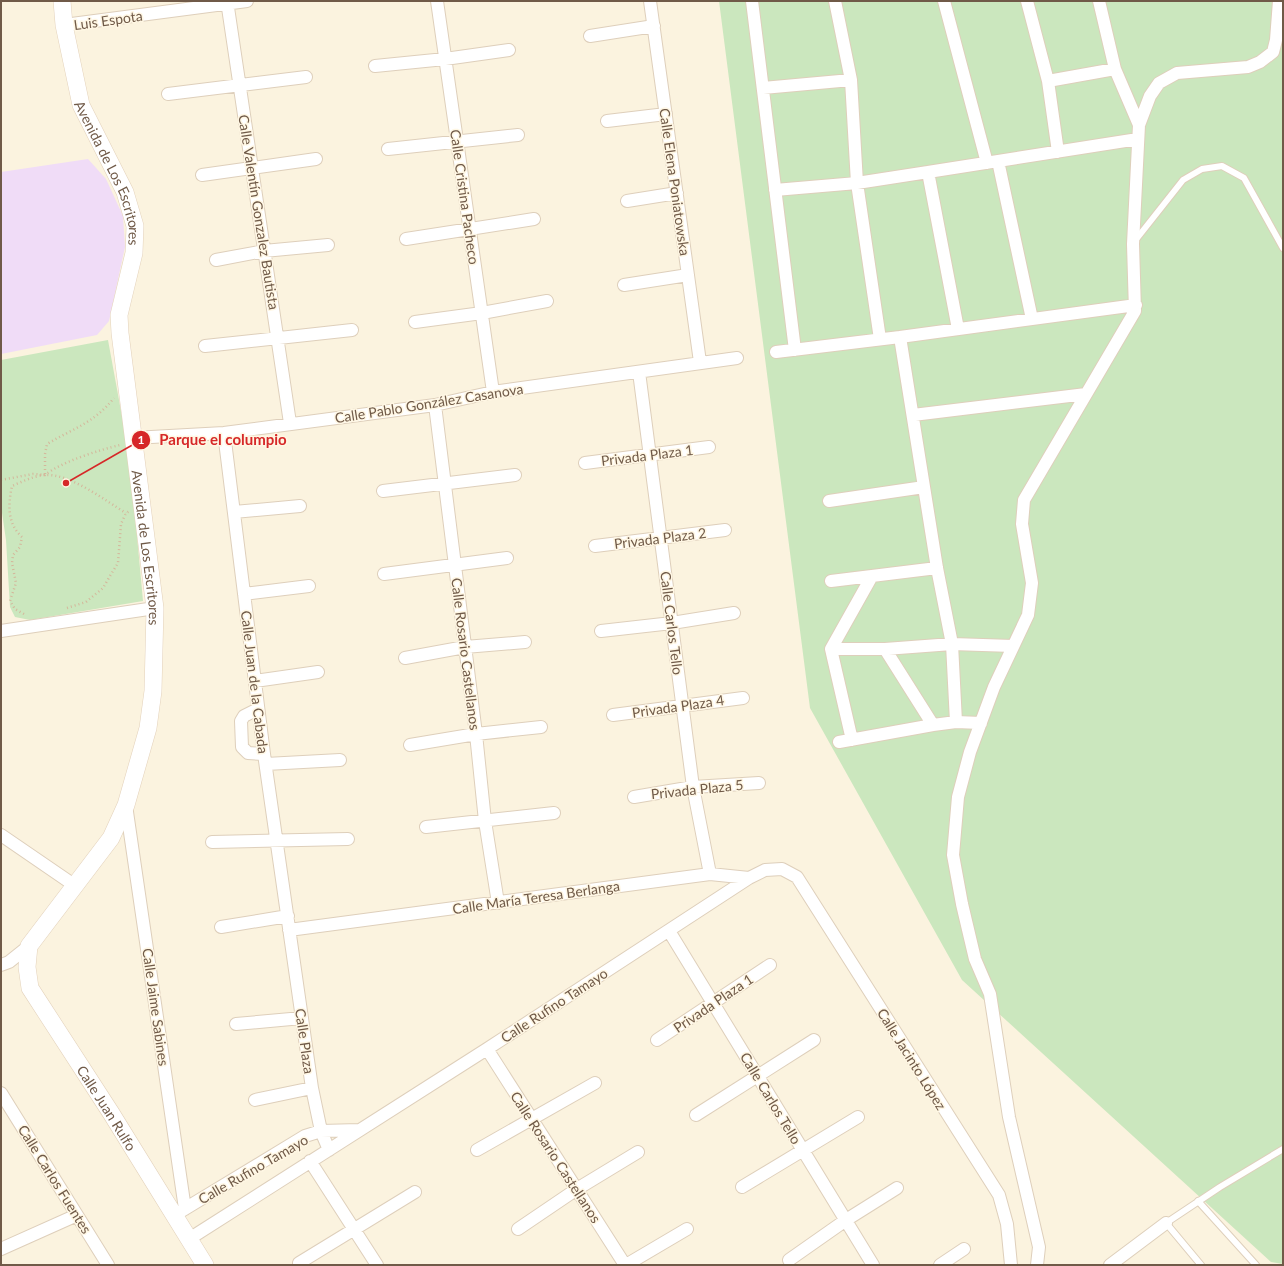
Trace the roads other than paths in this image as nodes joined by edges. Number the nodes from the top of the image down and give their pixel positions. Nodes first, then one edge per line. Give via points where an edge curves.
1 (62, 1) edge
2 (247, 1) edge
3 (437, 1) edge
4 (650, 1) edge
5 (752, 1) edge
6 (835, 1) edge
7 (944, 1) edge
8 (1027, 1) edge
9 (1099, 1) edge
10 (1279, 1) edge
11 (227, 2) edge
12 (1283, 11) edge
13 (64, 25) junction
14 (654, 26) junction
15 (590, 36) dead end
16 (509, 50) dead end
17 (445, 59) junction
18 (375, 66) dead end
19 (1115, 69) junction
20 (306, 77) dead end
21 (851, 80) junction
22 (1048, 81) junction
23 (239, 84) junction
24 (763, 88) junction
25 (168, 94) dead end
26 (666, 114) junction
27 (607, 121) dead end
28 (1139, 125) junction
29 (518, 135) dead end
30 (1138, 139) junction
31 (457, 141) junction
32 (388, 149) dead end
33 (1058, 152) junction
34 (316, 159) dead end
35 (992, 162) junction
36 (252, 167) junction
37 (928, 172) junction
38 (202, 174) dead end
39 (857, 183) junction
40 (775, 190) junction
41 (677, 193) junction
42 (627, 201) dead end
43 (534, 219) dead end
44 (470, 228) junction
45 (406, 239) dead end
46 (1134, 244) junction
47 (328, 245) dead end
48 (1283, 248) edge
49 (264, 251) junction
50 (216, 260) dead end
51 (688, 275) junction
52 (624, 285) dead end
53 (547, 301) dead end
54 (1136, 305) junction
55 (482, 313) junction
56 (1032, 319) junction
57 (415, 322) dead end
58 (958, 329) junction
59 (352, 330) dead end
60 (278, 337) junction
61 (900, 337) junction
62 (880, 339) junction
63 (206, 346) dead end
64 (796, 350) junction
65 (776, 352) dead end
66 (737, 358) dead end
67 (700, 362) junction
68 (639, 372) junction
69 (493, 392) junction
70 (1086, 394) junction
71 (435, 405) junction
72 (913, 415) junction
73 (290, 423) junction
74 (224, 433) junction
75 (134, 440) junction
76 (709, 447) dead end
77 (651, 456) junction
78 (585, 463) dead end
79 (515, 475) dead end
80 (444, 484) junction
81 (924, 486) junction
82 (383, 491) dead end
83 (829, 501) dead end
84 (300, 506) dead end
85 (234, 512) junction
86 (725, 530) dead end
87 (660, 538) junction
88 (595, 546) dead end
89 (507, 558) dead end
90 (454, 564) junction
91 (937, 568) junction
92 (384, 574) dead end
93 (872, 576) junction
94 (832, 581) dead end
95 (309, 586) dead end
96 (244, 594) junction
97 (155, 608) junction
98 (734, 613) dead end
99 (672, 623) junction
100 (1, 631) edge
101 (601, 631) dead end
102 (525, 642) dead end
103 (952, 644) junction
104 (1013, 646) junction
105 (465, 647) junction
106 (831, 649) junction
107 (885, 650) junction
108 (405, 658) dead end
109 (318, 672) dead end
110 (255, 681) junction
111 (743, 698) dead end
112 (682, 705) junction
113 (258, 709) junction
114 (613, 715) dead end
115 (956, 722) junction
116 (981, 723) junction
117 (933, 726) junction
118 (541, 727) dead end
119 (476, 734) junction
120 (852, 740) junction
121 (839, 742) dead end
122 (410, 745) dead end
123 (265, 759) junction
124 (340, 760) dead end
125 (759, 783) dead end
126 (693, 787) junction
127 (634, 797) dead end
128 (126, 805) junction
129 (554, 813) dead end
130 (485, 821) junction
131 (426, 827) dead end
132 (1, 835) edge
133 (348, 839) dead end
134 (276, 840) junction
135 (212, 842) dead end
136 (710, 874) junction
137 (749, 878) junction
138 (74, 885) junction
139 (498, 903) junction
140 (288, 916) junction
141 (221, 927) dead end
142 (289, 930) junction
143 (669, 931) junction
144 (29, 946) junction
145 (1, 965) edge
146 (770, 965) dead end
147 (713, 1003) junction
148 (302, 1018) junction
149 (236, 1024) dead end
150 (657, 1040) dead end
151 (814, 1040) dead end
152 (487, 1049) junction
153 (758, 1076) junction
154 (594, 1083) dead end
155 (312, 1088) junction
156 (1, 1093) edge
157 (255, 1100) dead end
158 (696, 1116) dead end
159 (858, 1117) dead end
160 (532, 1119) junction
161 (359, 1130) junction
162 (321, 1131) junction
163 (802, 1149) junction
164 (1283, 1149) edge
165 (329, 1150) junction
166 (477, 1150) dead end
167 (638, 1152) dead end
168 (310, 1161) junction
169 (742, 1187) dead end
170 (897, 1188) dead end
171 (577, 1189) junction
172 (415, 1192) dead end
173 (1198, 1202) junction
174 (179, 1212) junction
175 (77, 1215) junction
176 (846, 1220) junction
177 (1166, 1223) junction
178 (353, 1229) junction
179 (518, 1229) dead end
180 (687, 1229) dead end
181 (189, 1239) junction
182 (1, 1249) edge
183 (964, 1249) dead end
184 (789, 1260) dead end
185 (299, 1263) dead end
186 (108, 1265) edge
187 (205, 1265) edge
188 (376, 1265) edge
189 (625, 1265) edge
190 (873, 1265) edge
191 (940, 1265) edge
192 (1011, 1265) edge
193 (1037, 1265) edge
194 (1110, 1265) edge
195 (1201, 1265) edge
196 (1256, 1265) edge

1 - 13 main road, Avenida de Los Escritores
2 - 11 street, Luis Espota
3 - 17 street, Calle Cristina Pacheco
4 - 14 street, Calle Elena Poniatowska
5 - 24 street
6 - 21 street
7 - 35 street
8 - 22 street
9 - 19 street
10 - 12 lane
10 - 28 street via 1273,52 1248,67 1178,73 1159,83 1150,96
11 - 13 street, Luis Espota
11 - 23 street, Calle Valentín Gonzalez Bautista
13 - 75 main road, Avenida de Los Escritores via 81,105 125,192 135,226 134,253 119,315
14 - 15 street
14 - 26 street, Calle Elena Poniatowska
16 - 17 street
17 - 18 street
17 - 31 street, Calle Cristina Pacheco
19 - 22 street
19 - 28 street
20 - 23 street
21 - 24 street
21 - 39 street
22 - 33 street
23 - 25 street
23 - 36 street, Calle Valentín Gonzalez Bautista
24 - 40 street
26 - 27 street
26 - 41 street, Calle Elena Poniatowska
28 - 30 street
29 - 31 street
30 - 33 street
30 - 46 street
31 - 32 street
31 - 44 street, Calle Cristina Pacheco
33 - 35 street
34 - 36 street
35 - 37 street
35 - 56 street
36 - 38 street
36 - 49 street, Calle Valentín Gonzalez Bautista
37 - 39 street
37 - 58 street
39 - 40 street
39 - 62 street
40 - 64 street
41 - 42 street
41 - 51 street, Calle Elena Poniatowska
43 - 44 street
44 - 45 street
44 - 55 street, Calle Cristina Pacheco
46 - 48 lane via 1183,180 1202,169 1222,166 1244,178
46 - 54 street
47 - 49 street
49 - 50 street
49 - 60 street, Calle Valentín Gonzalez Bautista
51 - 52 street
51 - 67 street, Calle Elena Poniatowska
53 - 55 street
54 - 56 street
54 - 70 street via 1135,311
55 - 57 street
55 - 69 street, Calle Cristina Pacheco
56 - 58 street
58 - 61 street
59 - 60 street
60 - 63 street
60 - 73 street, Calle Valentín Gonzalez Bautista
61 - 62 street
61 - 72 street
62 - 64 street
64 - 65 street
66 - 67 street, Calle Pablo González Casanova
67 - 68 street, Calle Pablo González Casanova
68 - 69 street, Calle Pablo González Casanova
68 - 77 street, Calle Carlos Tello
69 - 71 street, Calle Pablo González Casanova
70 - 72 street
70 - 104 street via 1024,500 1022,524 1032,584 1028,615
71 - 73 street, Calle Pablo González Casanova
71 - 80 street, Calle Rosario Castellanos
72 - 81 street
73 - 74 street, Calle Pablo González Casanova
74 - 75 street, Calle Pablo González Casanova
74 - 85 street, Calle Juan de la Cabada
75 - 97 main road, Avenida de Los Escritores via 134,510
76 - 77 street, Privada Plaza 1
77 - 78 street, Privada Plaza 1
77 - 87 street, Calle Carlos Tello
79 - 80 street
80 - 82 street
80 - 90 street, Calle Rosario Castellanos
81 - 83 street
81 - 91 street
84 - 85 street
85 - 96 street, Calle Juan de la Cabada
86 - 87 street, Privada Plaza 2
87 - 88 street, Privada Plaza 2
87 - 99 street, Calle Carlos Tello
89 - 90 street
90 - 92 street
90 - 105 street, Calle Rosario Castellanos
91 - 93 street
91 - 103 street
93 - 94 street
93 - 106 street
95 - 96 street
96 - 110 street, Calle Juan de la Cabada
97 - 100 street
97 - 128 main road, Avenida de Los Escritores via 153,691 148,728
98 - 99 street
99 - 101 street
99 - 112 street, Calle Carlos Tello
102 - 105 street
103 - 104 street
103 - 107 street
103 - 115 street
104 - 116 street
105 - 108 street
105 - 119 street, Calle Rosario Castellanos
106 - 107 street
106 - 120 street
107 - 117 street
109 - 110 street
110 - 113 street, Calle Juan de la Cabada
111 - 112 street, Privada Plaza 4
112 - 114 street, Privada Plaza 4
112 - 126 street, Calle Carlos Tello
113 - 123 street, Calle Juan de la Cabada
113 - 123 street via 244,716 241,721 242,747 248,753
115 - 116 street
115 - 117 street
116 - 193 street via 958,797 953,855 975,958 990,994 1009,1117 1039,1247
117 - 120 street
118 - 119 street
119 - 122 street
119 - 130 street, Calle Rosario Castellanos
120 - 121 street
123 - 124 street
123 - 134 street, Calle Juan de la Cabada
125 - 126 street, Privada Plaza 5
126 - 127 street, Privada Plaza 5
126 - 136 street, Calle Carlos Tello
128 - 138 main road, Avenida de Los Escritores via 111,838
128 - 174 street, Calle Jaime Sabines
129 - 130 street
130 - 131 street
130 - 139 street, Calle Rosario Castellanos
132 - 138 street
133 - 134 street
134 - 135 street
134 - 140 street, Calle Juan de la Cabada
136 - 137 street, Calle María Teresa Berlanga
136 - 139 street, Calle María Teresa Berlanga
137 - 143 street, Calle Rufino Tamayo
137 - 192 street, Calle Jacinto López via 765,870 782,869 797,876 999,1195 1007,1224
138 - 144 main road, Avenida de Los Escritores
139 - 142 street, Calle María Teresa Berlanga
140 - 141 street
140 - 142 street, Calle Juan de la Cabada
142 - 148 street, Calle Plaza
143 - 147 street, Calle Carlos Tello
143 - 152 street, Calle Rufino Tamayo
144 - 145 street, Avenida de Los Escritores via 9,962
144 - 174 main road, Calle Juan Rulfo via 27,967 30,988
146 - 147 street, Privada Plaza 1
147 - 150 street, Privada Plaza 1
147 - 153 street, Calle Carlos Tello
148 - 149 street
148 - 155 street, Calle Plaza
151 - 153 street
152 - 160 street, Calle Rosario Castellanos
152 - 161 street, Calle Rufino Tamayo
153 - 158 street
153 - 163 street, Calle Carlos Tello
154 - 160 street
155 - 157 street
155 - 162 street, Calle Plaza
156 - 175 street, Calle Carlos Fuentes
159 - 163 street
160 - 166 street
160 - 171 street, Calle Rosario Castellanos
161 - 162 street, Calle Rufino Tamayo
161 - 165 street, Calle Rufino Tamayo
162 - 165 street, Calle Plaza
162 - 174 street, Calle Rufino Tamayo via 306,1136
163 - 169 street
163 - 176 street, Calle Carlos Tello
164 - 173 lane
165 - 168 street, Calle Rufino Tamayo
167 - 171 street
168 - 178 street
168 - 181 street, Calle Rufino Tamayo
170 - 176 street
171 - 179 street
171 - 189 street, Calle Rosario Castellanos
172 - 178 street
173 - 177 lane
173 - 196 lane
174 - 181 main road, Calle Juan Rulfo
175 - 182 street
175 - 186 street, Calle Carlos Fuentes
176 - 184 street
176 - 190 street, Calle Carlos Tello
177 - 194 street
177 - 195 lane
178 - 185 street
178 - 188 street
180 - 189 street
181 - 187 main road, Calle Juan Rulfo
183 - 191 street

